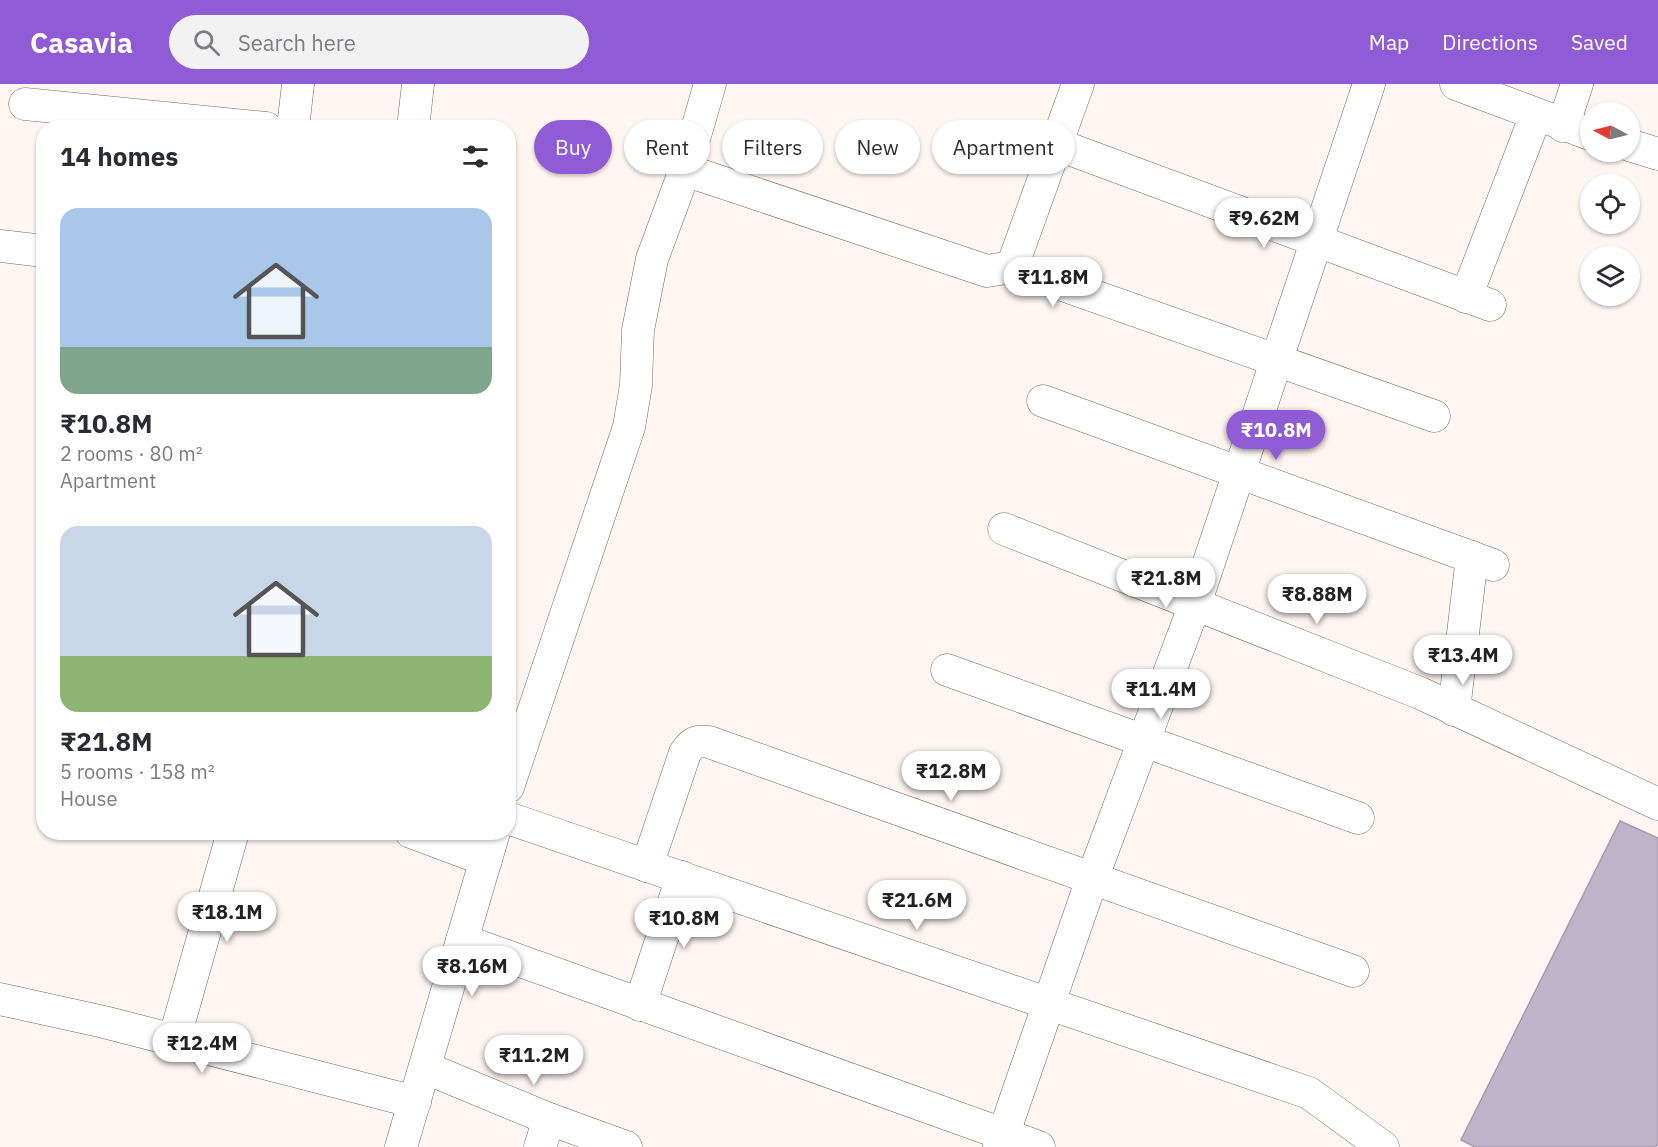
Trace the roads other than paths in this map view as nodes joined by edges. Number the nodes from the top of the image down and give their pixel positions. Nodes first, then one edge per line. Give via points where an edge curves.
1 (298, 84) edge
2 (417, 84) edge
3 (710, 84) edge
4 (1078, 84) edge
5 (1369, 84) edge
6 (1577, 84) edge
7 (1464, 85) edge
8 (93, 97) edge
9 (25, 104) dead end
10 (221, 120) edge
11 (294, 120) edge
12 (414, 120) edge
13 (700, 120) edge
14 (1065, 120) edge
15 (1563, 125) edge
16 (1640, 148) edge
17 (1075, 151) edge
18 (1658, 154) edge
19 (684, 174) edge
20 (697, 174) edge
21 (1045, 174) edge
22 (1316, 242) junction
23 (0, 246) edge
24 (36, 250) edge
25 (1012, 267) junction
26 (1276, 360) junction
27 (1043, 401) dead end
28 (1434, 416) dead end
29 (1239, 474) junction
30 (1004, 529) dead end
31 (1195, 604) junction
32 (947, 670) dead end
33 (1454, 710) junction
34 (520, 716) edge
35 (516, 740) edge
36 (1144, 740) junction
37 (1658, 804) edge
38 (1358, 818) dead end
39 (516, 821) edge
40 (231, 840) edge
41 (456, 840) edge
42 (490, 846) edge
43 (647, 866) junction
44 (682, 877) junction
45 (1092, 879) junction
46 (462, 940) junction
47 (1353, 971) dead end
48 (0, 999) edge
49 (1049, 1003) junction
50 (640, 1005) junction
51 (174, 1040) junction
52 (426, 1068) junction
53 (415, 1102) junction
54 (545, 1133) edge
55 (1002, 1140) edge
56 (401, 1147) edge
57 (626, 1147) edge
58 (1039, 1147) edge
59 (1383, 1147) edge

1 - 11 street
2 - 12 street
3 - 13 street
4 - 14 street
5 - 22 street
6 - 15 street
7 - 15 street
8 - 9 street
8 - 10 street
15 - 22 street via 1478,301
16 - 18 street
17 - 22 street
19 - 34 street via 652,259 638,330 636,385 629,427
20 - 25 street via 987,271
21 - 25 street
22 - 26 street
23 - 24 street
25 - 26 street
26 - 28 street
26 - 29 street
27 - 29 street
29 - 31 street
29 - 33 street via 1483,561
30 - 31 street
31 - 33 street
31 - 36 street
32 - 36 street
33 - 37 street
34 - 35 street
36 - 38 street
36 - 45 street
39 - 43 street
40 - 51 street
41 - 42 street
42 - 46 street
43 - 44 street
43 - 45 street via 685,753 700,740
44 - 49 street
44 - 50 street
45 - 47 street
45 - 49 street
46 - 50 street
46 - 52 street
48 - 51 street
49 - 55 street
49 - 59 street via 1309,1093
50 - 55 street
51 - 53 street
52 - 53 street
52 - 54 street
53 - 56 street
54 - 57 street
55 - 58 street

